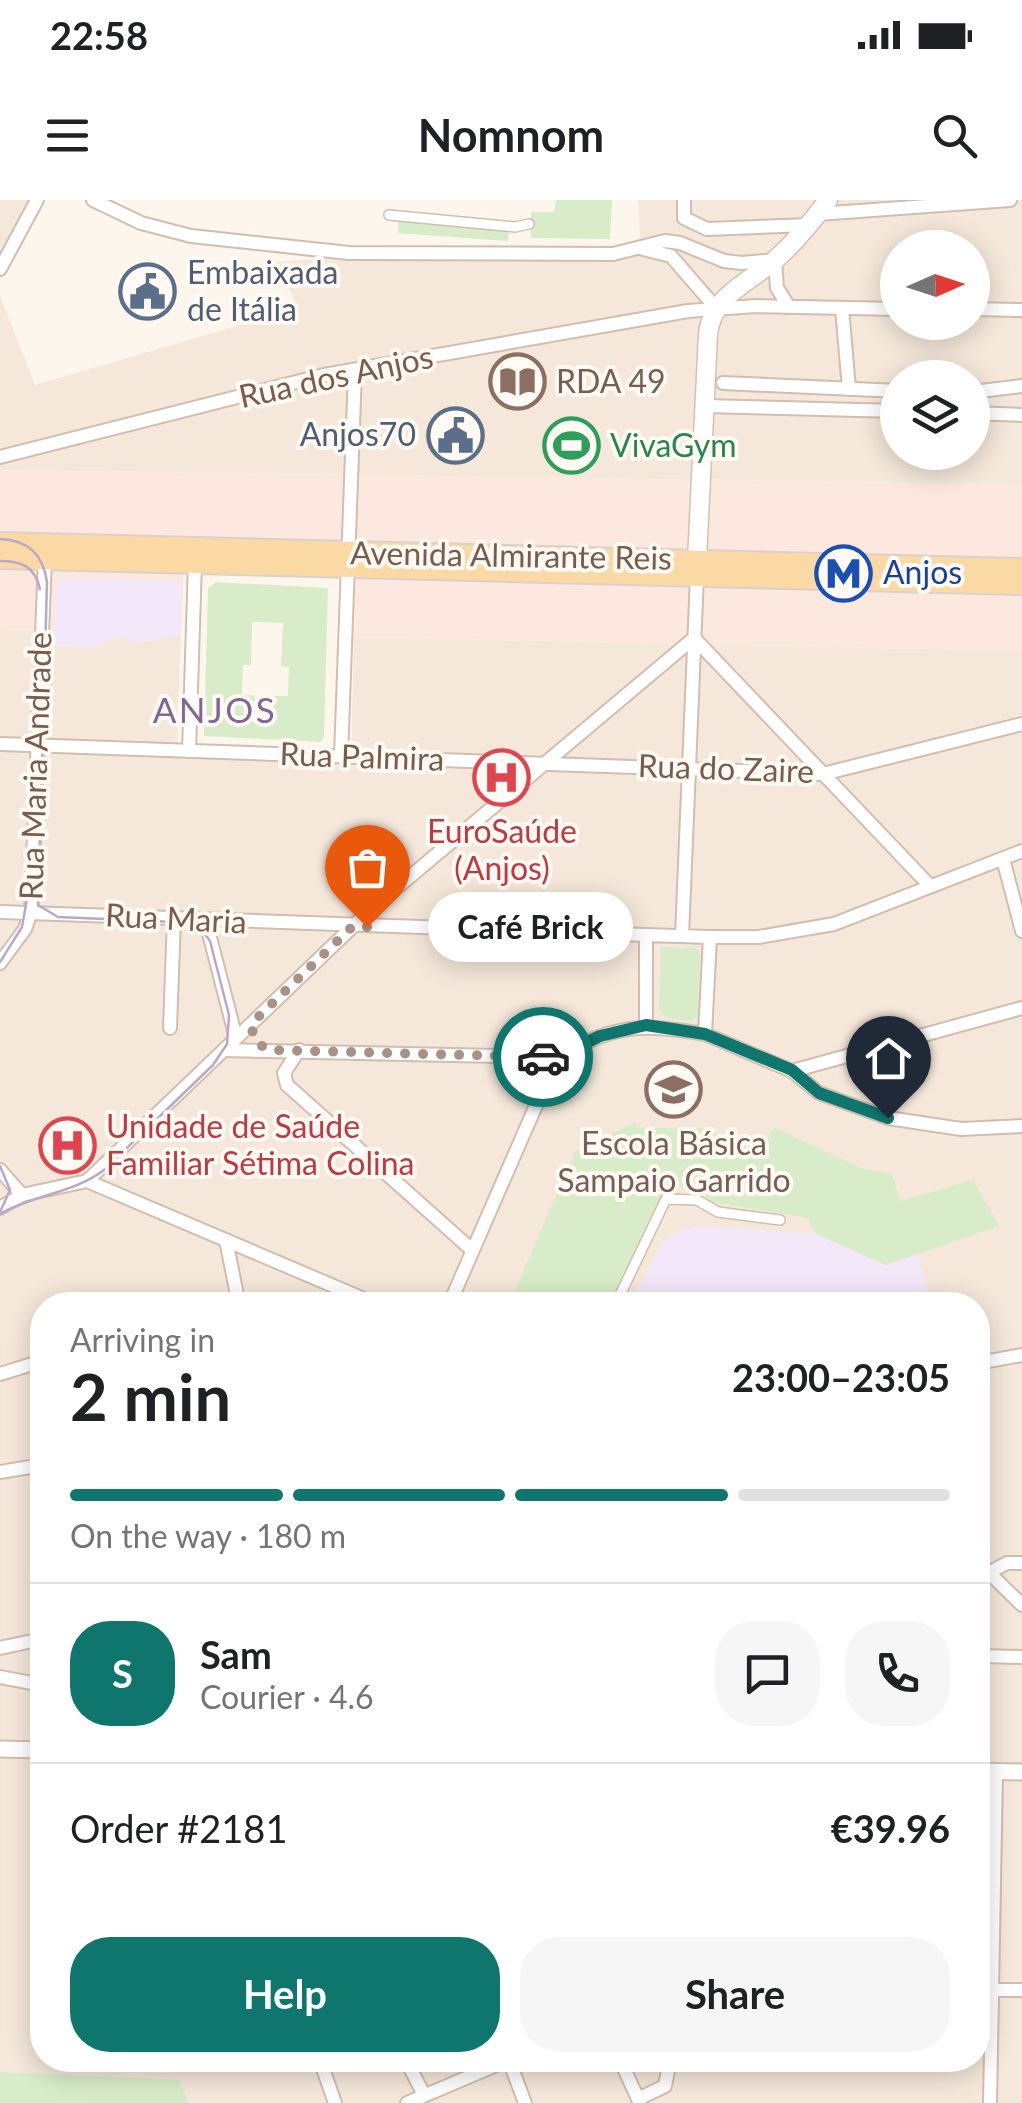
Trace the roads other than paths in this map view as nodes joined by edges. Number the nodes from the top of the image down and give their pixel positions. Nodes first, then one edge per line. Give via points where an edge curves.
1 (37, 200) edge
2 (92, 200) edge
3 (684, 200) edge
4 (864, 200) edge
5 (1010, 200) edge
6 (876, 210) junction
7 (818, 213) edge
8 (389, 216) dead end
9 (529, 224) dead end
10 (641, 249) junction
11 (774, 260) junction
12 (1, 263) edge
13 (716, 308) junction
14 (789, 308) junction
15 (842, 308) junction
16 (880, 309) edge
17 (990, 309) edge
18 (1022, 310) edge
19 (355, 372) junction
20 (722, 382) dead end
21 (1022, 386) edge
22 (849, 389) junction
23 (880, 390) edge
24 (990, 390) edge
25 (704, 406) junction
26 (880, 411) edge
27 (990, 414) edge
28 (1022, 415) edge
29 (2, 451) edge
30 (0, 543) edge
31 (45, 552) junction
32 (0, 558) edge
33 (348, 560) junction
34 (195, 563) junction
35 (697, 568) junction
36 (1022, 570) edge
37 (1022, 584) edge
38 (694, 638) junction
39 (1022, 724) edge
40 (0, 744) edge
41 (38, 745) junction
42 (189, 751) junction
43 (342, 756) junction
44 (545, 764) junction
45 (688, 769) junction
46 (823, 774) junction
47 (1022, 851) edge
48 (1003, 859) junction
49 (930, 886) junction
50 (0, 912) edge
51 (31, 912) junction
52 (174, 918) junction
53 (206, 922) junction
54 (353, 926) junction
55 (1022, 931) edge
56 (646, 936) junction
57 (682, 936) junction
58 (710, 937) junction
59 (0, 963) edge
60 (1022, 1008) edge
61 (253, 1022) junction
62 (646, 1025) junction
63 (170, 1028) dead end
64 (705, 1034) junction
65 (236, 1038) junction
66 (224, 1050) junction
67 (270, 1050) junction
68 (298, 1050) junction
69 (558, 1056) junction
70 (792, 1070) junction
71 (1022, 1126) edge
72 (0, 1170) edge
73 (87, 1181) junction
74 (22, 1195) junction
75 (0, 1208) edge
76 (780, 1220) dead end
77 (226, 1240) junction
78 (472, 1250) junction
79 (236, 1292) edge
80 (348, 1292) edge
81 (454, 1292) edge
82 (621, 1292) edge
83 (1022, 1355) edge
84 (990, 1361) edge
85 (30, 1365) edge
86 (0, 1374) edge
87 (30, 1467) edge
88 (0, 1472) edge
89 (1022, 1563) edge
90 (990, 1572) joint
91 (1022, 1605) edge
92 (30, 1642) edge
93 (0, 1648) edge
94 (990, 1656) edge
95 (1022, 1657) edge
96 (0, 1677) edge
97 (30, 1683) edge
98 (0, 1749) edge
99 (30, 1750) edge
100 (990, 1772) edge
101 (996, 1772) junction
102 (1022, 1772) edge
103 (992, 1990) junction
104 (1022, 1990) edge
105 (324, 2072) edge
106 (412, 2072) edge
107 (480, 2072) edge
108 (513, 2072) edge
109 (626, 2072) edge
110 (667, 2072) edge
111 (424, 2096) junction
112 (639, 2101) edge
113 (335, 2103) edge
114 (407, 2103) edge
115 (525, 2103) edge
116 (990, 2103) edge

1 - 12 street
2 - 10 street via 141,222 207,239 366,254
3 - 7 street via 684,218 707,229
4 - 6 street
5 - 6 street
6 - 7 street
7 - 11 main road
8 - 9 street
10 - 11 street via 665,240 724,261
10 - 13 street via 676,260
11 - 13 main road
11 - 14 street via 776,288
13 - 14 street, Rua dos Anjos
13 - 19 street, Rua dos Anjos
13 - 25 main road
14 - 15 street, Rua dos Anjos
15 - 16 street, Rua dos Anjos
15 - 22 street
17 - 18 street
19 - 29 street, Rua dos Anjos
19 - 33 street
20 - 22 street
21 - 24 street
22 - 23 street
25 - 26 street
25 - 35 main road
27 - 28 street
30 - 31 main road, Avenida Almirante Reis
31 - 32 main road, Avenida Almirante Reis
31 - 33 main road, Avenida Almirante Reis
31 - 34 main road, Avenida Almirante Reis
31 - 41 street, Rua Maria Andrade
33 - 34 main road, Avenida Almirante Reis
33 - 35 main road, Avenida Almirante Reis
33 - 43 street
34 - 42 street
35 - 36 main road, Avenida Almirante Reis
35 - 37 main road, Avenida Almirante Reis
35 - 38 street
38 - 44 street
38 - 45 street
38 - 46 street
39 - 46 street, Rua do Zaire
40 - 41 street, Rua Palmira
41 - 42 street, Rua Palmira
41 - 51 street, Rua Maria Andrade
42 - 43 street, Rua Palmira
43 - 44 street, Rua Palmira
44 - 45 street, Rua do Zaire
44 - 54 street
45 - 46 street, Rua do Zaire
45 - 57 street
46 - 49 street
47 - 48 street, Rua Maria
48 - 49 street, Rua Maria
48 - 55 street
49 - 58 street, Rua Maria via 810,930
50 - 51 street, Rua Maria
51 - 52 street, Rua Maria
51 - 59 street, Rua Maria Andrade
52 - 53 street, Rua Maria
52 - 63 street
53 - 54 street, Rua Maria
53 - 65 street
54 - 56 street, Rua Maria
54 - 61 street
56 - 57 street, Rua Maria
56 - 62 street
57 - 58 street, Rua Maria
58 - 64 street
60 - 70 street
61 - 65 street
61 - 67 street via 254,1038
62 - 64 street
62 - 69 street
64 - 70 street
65 - 66 street
66 - 67 street
66 - 73 street
67 - 68 street
68 - 69 street
68 - 78 street via 284,1073 286,1086
69 - 78 street
70 - 71 street via 819,1093 888,1118 961,1128
72 - 74 street
73 - 74 street
73 - 77 street
74 - 75 street
76 - 82 street via 666,1199
77 - 79 street
77 - 80 street
78 - 81 street
83 - 84 street
85 - 86 street
87 - 88 street
89 - 90 street
90 - 91 street
92 - 93 street
94 - 95 street
96 - 97 street
98 - 99 street
100 - 101 street
101 - 102 street
101 - 103 street
103 - 104 street
103 - 116 street
105 - 113 street
106 - 111 street
107 - 111 street
108 - 115 street
109 - 112 street
110 - 112 street via 664,2086
111 - 114 street

